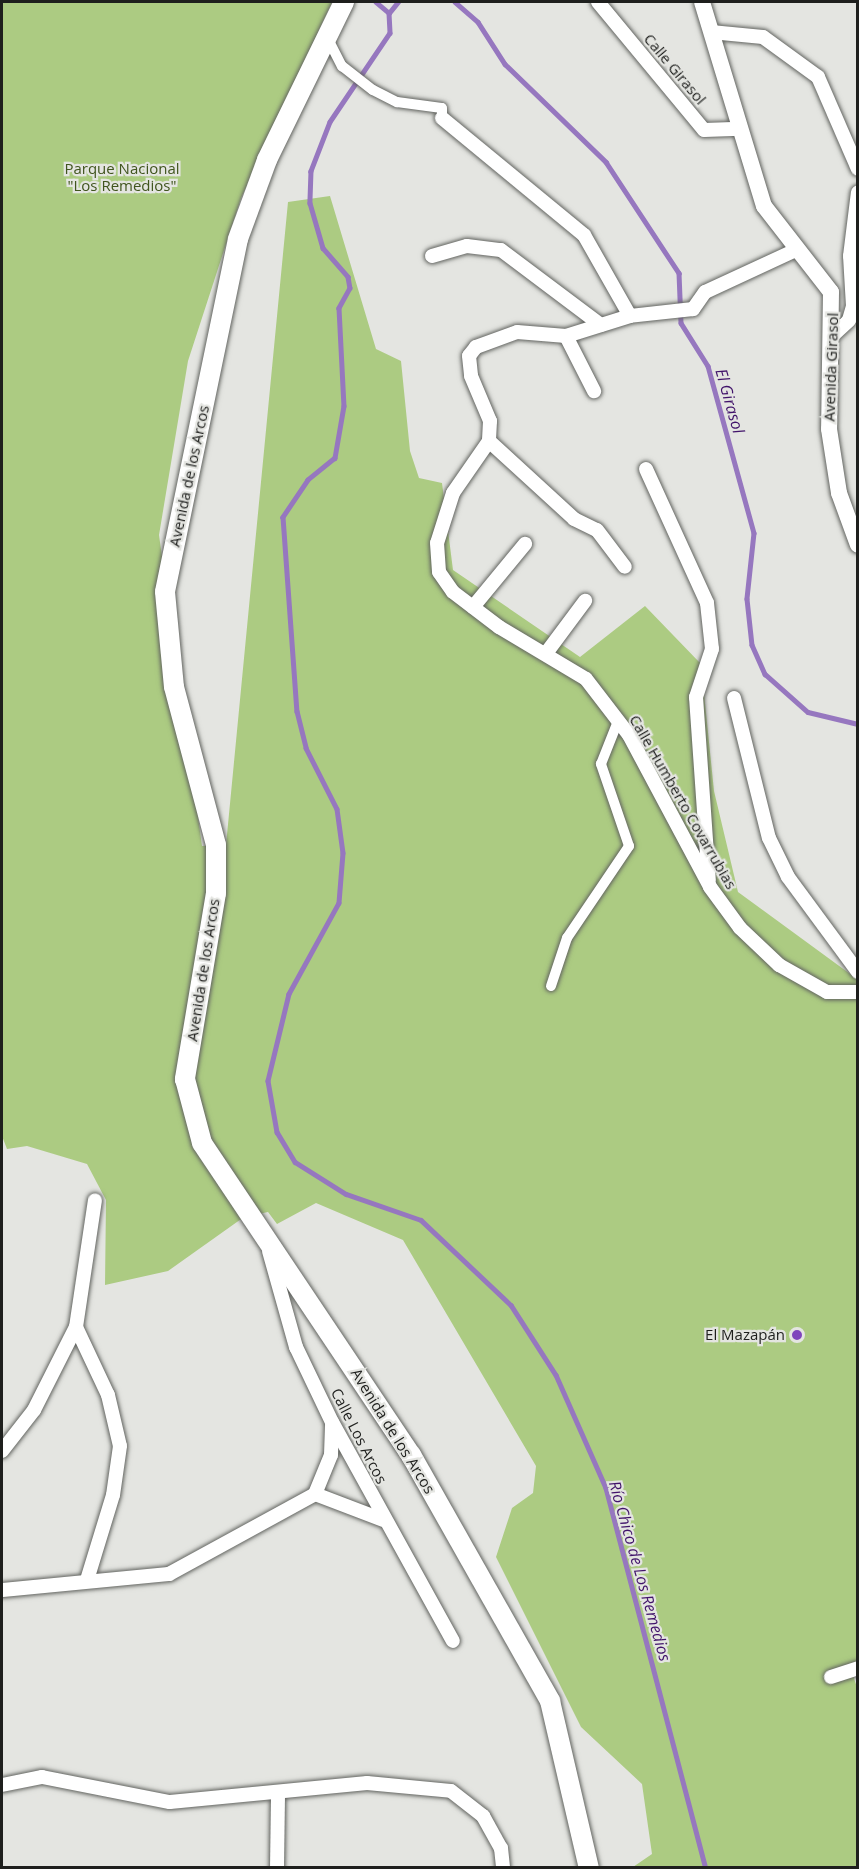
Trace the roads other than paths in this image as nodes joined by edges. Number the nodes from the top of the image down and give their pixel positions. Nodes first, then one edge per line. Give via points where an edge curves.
1 (598, 2) edge
2 (702, 2) edge
3 (342, 6) edge
4 (711, 32) junction
5 (327, 37) junction
6 (442, 118) joint
7 (740, 129) junction
8 (858, 169) edge
9 (858, 192) edge
10 (798, 249) junction
11 (432, 256) dead end
12 (630, 316) junction
13 (601, 325) junction
14 (566, 336) junction
15 (830, 338) junction
16 (594, 391) dead end
17 (489, 441) junction
18 (646, 469) dead end
19 (525, 544) dead end
20 (858, 545) edge
21 (624, 567) dead end
22 (585, 601) dead end
23 (473, 607) junction
24 (547, 652) junction
25 (734, 698) dead end
26 (618, 721) junction
27 (710, 887) junction
28 (858, 972) edge
29 (551, 986) dead end
30 (858, 993) edge
31 (95, 1200) dead end
32 (264, 1233) junction
33 (76, 1327) junction
34 (332, 1422) junction
35 (2, 1451) edge
36 (315, 1494) junction
37 (383, 1520) junction
38 (87, 1580) junction
39 (2, 1590) edge
40 (453, 1641) dead end
41 (858, 1668) edge
42 (831, 1677) dead end
43 (2, 1785) edge
44 (278, 1795) junction
45 (277, 1868) edge
46 (503, 1868) edge
47 (589, 1868) edge

1 - 7 street, Calle Girasol via 704,130
2 - 4 street, Avenida Girasol
3 - 5 main road, Avenida de los Arcos
4 - 7 street, Avenida Girasol
4 - 8 street via 764,37 818,77
5 - 6 street via 352,74 368,87 397,102 442,108
5 - 32 main road, Avenida de los Arcos via 267,160 238,239 165,592 174,687 216,845 216,893 185,1079 190,1113 202,1143
6 - 12 street via 584,235
7 - 10 street, Avenida Girasol via 764,206
9 - 15 street via 850,256 853,306 849,320
10 - 12 street via 705,292 693,309
10 - 15 street, Avenida Girasol via 831,292
11 - 13 street via 467,246 501,250
12 - 13 street
13 - 14 street
14 - 16 street
14 - 17 street via 517,332 494,337 469,356 471,376 490,421
15 - 20 street, Avenida Girasol via 829,429 840,494
17 - 21 street via 574,519 597,530
17 - 23 street, Calle Humberto Covarrubias via 453,493 437,543 445,582
18 - 27 street via 707,603 712,649 696,697
19 - 23 street
22 - 24 street
23 - 24 street, Calle Humberto Covarrubias
24 - 26 street, Calle Humberto Covarrubias via 586,679
25 - 28 street via 769,838 788,877
26 - 27 street, Calle Humberto Covarrubias
26 - 29 street via 602,764 629,846 567,938
27 - 30 street, Calle Humberto Covarrubias via 740,928 779,965 827,992
31 - 33 street
32 - 34 street, Calle Los Arcos via 296,1347
32 - 47 main road, Avenida de los Arcos via 411,1455 550,1701
33 - 35 street via 34,1410
33 - 38 street via 108,1395 120,1446 113,1496
34 - 36 street via 331,1455
34 - 37 street, Calle Los Arcos
36 - 37 street
36 - 38 street via 169,1574 122,1582
37 - 40 street, Calle Los Arcos
38 - 39 street
41 - 42 street
43 - 44 street via 42,1777 170,1802
44 - 45 street
44 - 46 street via 367,1783 451,1791 483,1816 501,1848

